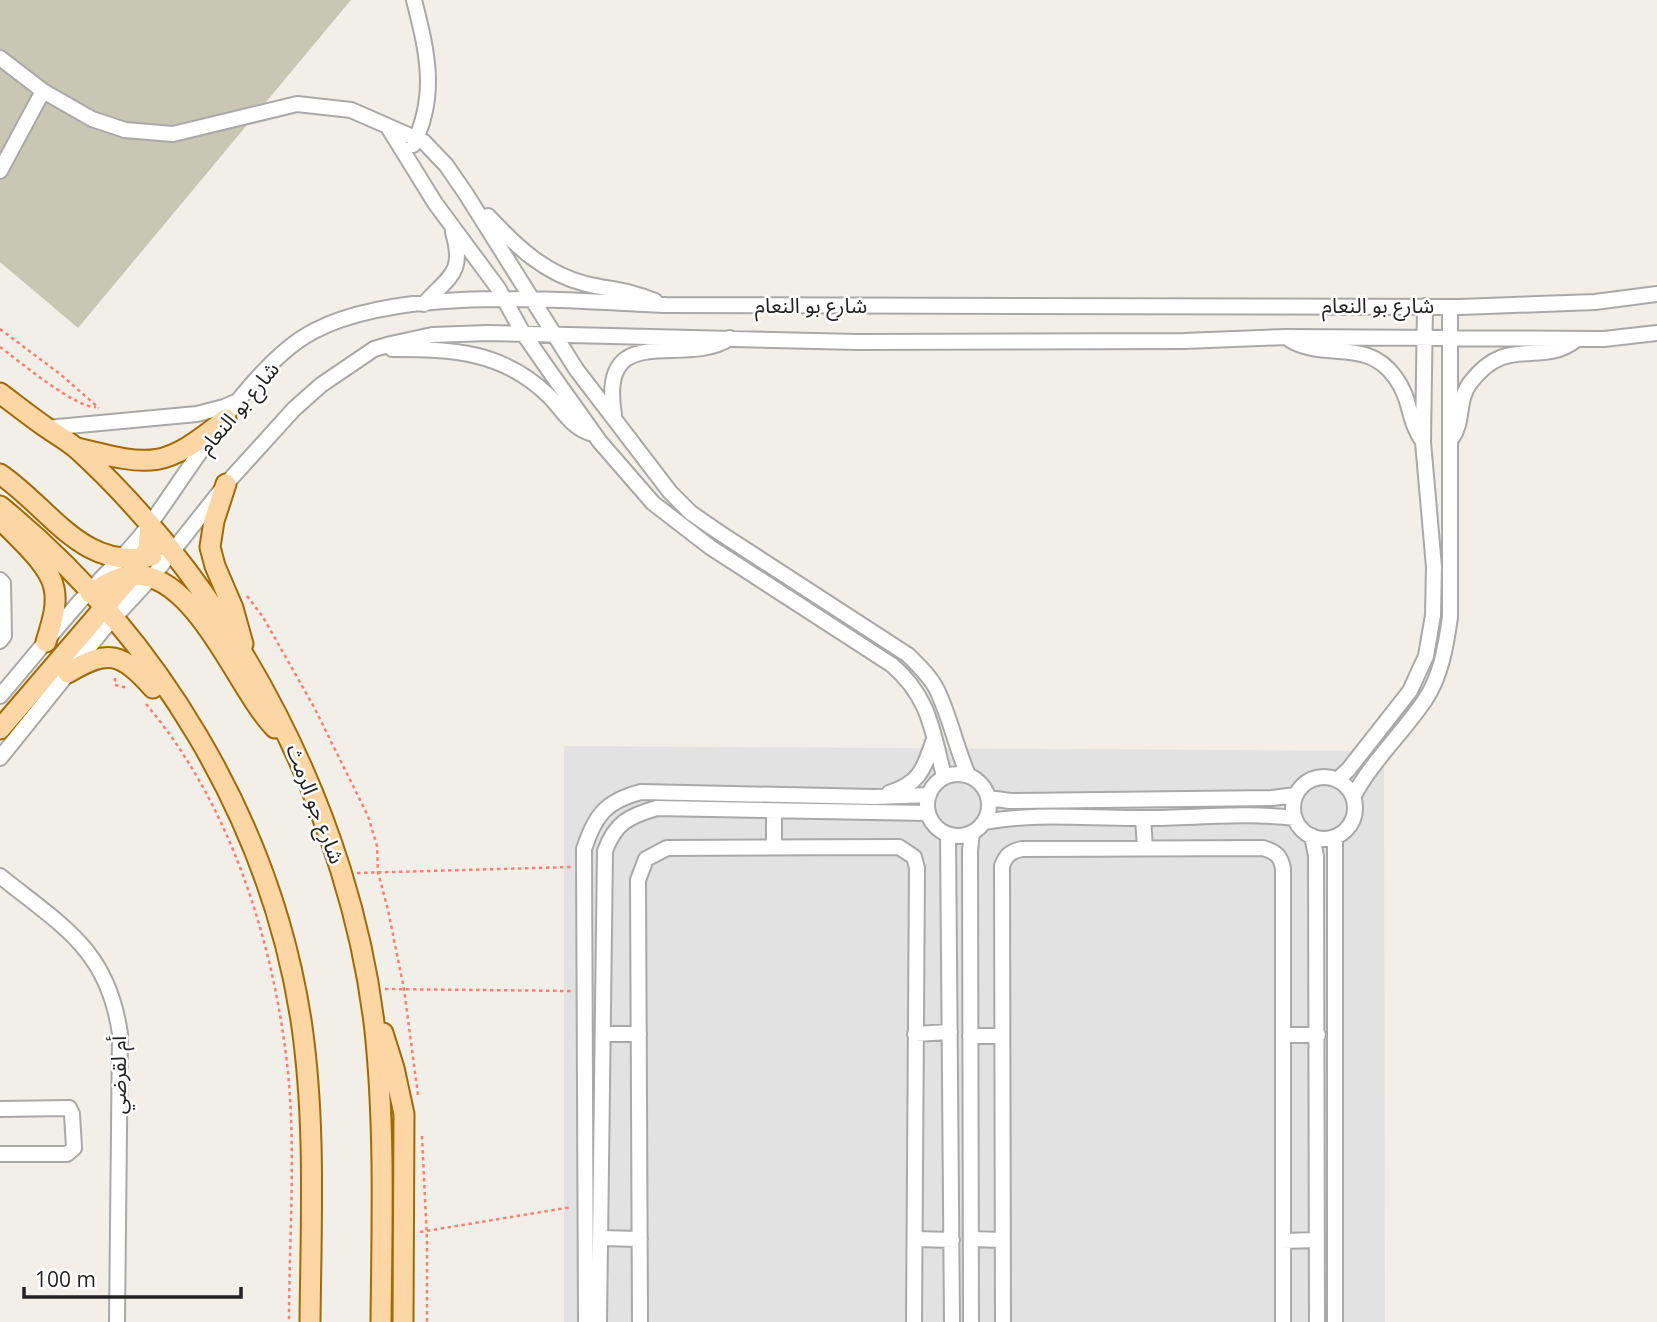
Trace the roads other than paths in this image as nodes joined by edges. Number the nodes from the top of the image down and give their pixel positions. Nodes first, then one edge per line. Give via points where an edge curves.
1 (414, 0) edge
2 (0, 58) edge
3 (43, 91) junction
4 (388, 127) junction
5 (417, 138) junction
6 (407, 159) junction
7 (0, 171) edge
8 (466, 194) junction
9 (451, 224) junction
10 (1657, 294) edge
11 (505, 300) junction
12 (533, 301) junction
13 (424, 304) junction
14 (666, 305) junction
15 (1424, 306) junction
16 (1450, 307) junction
17 (523, 333) junction
18 (553, 333) junction
19 (1657, 333) edge
20 (732, 337) junction
21 (1286, 337) junction
22 (1424, 338) junction
23 (1449, 338) junction
24 (1577, 339) junction
25 (374, 349) junction
26 (0, 393) edge
27 (239, 400) junction
28 (226, 419) junction
29 (615, 420) junction
30 (47, 428) junction
31 (595, 435) junction
32 (1423, 442) junction
33 (1449, 443) junction
34 (76, 448) junction
35 (0, 474) edge
36 (226, 484) junction
37 (0, 506) edge
38 (0, 519) edge
39 (150, 524) junction
40 (172, 552) junction
41 (145, 557) junction
42 (135, 570) junction
43 (0, 580) edge
44 (102, 606) junction
45 (1, 636) edge
46 (46, 642) junction
47 (254, 671) junction
48 (68, 673) junction
49 (0, 696) edge
50 (180, 706) junction
51 (0, 729) edge
52 (288, 736) junction
53 (934, 739) junction
54 (0, 758) edge
55 (968, 775) junction
56 (944, 776) junction
57 (1337, 780) junction
58 (929, 795) junction
59 (1296, 795) junction
60 (876, 797) junction
61 (1353, 797) junction
62 (989, 798) junction
63 (774, 811) junction
64 (928, 813) junction
65 (1143, 818) junction
66 (1295, 818) junction
67 (985, 822) junction
68 (972, 833) junction
69 (948, 835) junction
70 (1312, 836) junction
71 (1335, 837) junction
72 (774, 847) junction
73 (1145, 848) junction
74 (0, 876) edge
75 (369, 988) junction
76 (950, 1032) junction
77 (604, 1034) junction
78 (639, 1034) junction
79 (915, 1034) junction
80 (1283, 1035) junction
81 (1318, 1035) junction
82 (970, 1036) junction
83 (1002, 1036) junction
84 (0, 1109) edge
85 (0, 1154) edge
86 (600, 1238) junction
87 (640, 1239) junction
88 (915, 1239) junction
89 (971, 1239) junction
90 (952, 1240) junction
91 (1003, 1240) junction
92 (1317, 1240) junction
93 (1283, 1241) junction
94 (117, 1322) edge
95 (310, 1322) edge
96 (382, 1322) edge
97 (403, 1322) edge
98 (586, 1322) edge
99 (599, 1322) edge
100 (640, 1322) edge
101 (914, 1322) edge
102 (952, 1322) edge
103 (971, 1322) edge
104 (1003, 1322) edge
105 (1283, 1322) edge
106 (1317, 1322) edge
107 (1335, 1322) edge

1 - 5 street via 430,86
2 - 3 street
3 - 4 street via 92,119 125,130 173,134 298,104 351,110
3 - 7 street
4 - 5 street
4 - 6 street
5 - 6 street
5 - 8 street via 446,165
6 - 9 street
8 - 12 street
8 - 14 street via 507,238 551,270
9 - 11 street
9 - 13 street via 457,263
10 - 16 street, شارع بو النعام via 1589,302
11 - 12 street, شارع بو النعام
11 - 13 street, شارع بو النعام
11 - 17 street
12 - 14 street, شارع بو النعام
12 - 18 street
13 - 27 street, شارع بو النعام via 372,311 313,332 261,375
14 - 15 street, شارع بو النعام
15 - 16 street, شارع بو النعام
15 - 22 street
16 - 23 street
17 - 18 street, شارع بو النعام
17 - 25 street, شارع بو النعام via 432,335
17 - 31 street
18 - 20 street, شارع بو النعام
18 - 29 street
19 - 24 street, شارع بو النعام
20 - 21 street, شارع بو النعام via 858,342
20 - 29 street via 713,347 655,350 626,360 612,383
21 - 22 street, شارع بو النعام
21 - 32 street via 1310,348 1364,353 1386,367 1405,393 1412,424
22 - 23 street, شارع بو النعام
22 - 32 street
23 - 24 street, شارع بو النعام
23 - 33 street
24 - 33 street via 1554,351 1503,356 1483,368 1464,394 1457,429
25 - 31 street via 449,349 479,356 518,373 550,397 577,427
25 - 36 street, شارع بو النعام via 294,409
26 - 30 main road, شارع جو الرمث
27 - 28 street, شارع بو النعام
27 - 30 street via 197,414
28 - 34 main road via 192,446 159,461 127,460
28 - 39 street, شارع بو النعام
29 - 55 street via 691,513 908,655 924,671 936,688
30 - 34 main road, شارع جو الرمث
31 - 53 street via 653,503 710,547 910,681 923,701
32 - 57 street via 1434,566 1426,656 1409,691
33 - 61 street via 1450,617 1444,659 1426,699 1362,779
34 - 39 main road, شارع جو الرمث
35 - 42 main road via 79,542
36 - 40 street, شارع بو النعام
36 - 47 main road via 210,547
37 - 44 main road via 33,533
38 - 46 main road via 54,585 55,604
39 - 40 main road, شارع جو الرمث
39 - 41 main road
39 - 42 street, شارع بو النعام
40 - 41 main road
40 - 42 street, شارع بو النعام
40 - 47 main road, شارع جو الرمث
41 - 42 main road
42 - 44 main road
42 - 52 main road via 165,583 190,606 268,721
43 - 45 street
44 - 46 street via 77,604
44 - 48 street
44 - 50 main road
44 - 51 main road
46 - 49 street
47 - 52 main road, شارع جو الرمث
48 - 50 main road via 91,659 113,656
48 - 54 street
50 - 95 main road via 238,813 290,964 301,1020 310,1114
52 - 75 main road, شارع جو الرمث via 342,873
53 - 56 street
53 - 60 street via 909,787
55 - 56 street
55 - 62 street via 982,784
56 - 58 street
57 - 59 street via 1313,779
57 - 61 street
58 - 60 street
58 - 64 street
59 - 62 street via 1010,802
59 - 66 street
60 - 98 street via 641,792 606,807 591,828 584,849
61 - 71 street via 1352,821
62 - 67 street
63 - 64 street
63 - 72 street
63 - 77 street via 657,808 636,814 610,836 605,851
64 - 69 street
65 - 66 street
65 - 67 street via 1012,817
65 - 73 street
66 - 70 street
67 - 68 street
68 - 69 street
68 - 82 street
69 - 76 street
70 - 71 street
70 - 81 street
71 - 107 street
72 - 78 street via 667,848 646,859 638,880
72 - 79 street via 900,847 914,857
73 - 80 street via 1264,848 1281,858
73 - 83 street via 1023,849 1009,854 1002,866
74 - 94 street, أم لقرضي via 89,952 116,1008 120,1034
75 - 96 main road, شارع جو الرمث via 380,1090
75 - 97 main road via 404,1114
76 - 79 street
76 - 90 street
77 - 78 street
77 - 86 street
78 - 87 street
79 - 88 street
80 - 81 street
80 - 93 street
81 - 92 street
82 - 83 street
82 - 89 street
83 - 91 street
84 - 85 street via 69,1108 74,1148 67,1154
86 - 87 street
86 - 99 street
87 - 100 street
88 - 90 street
88 - 101 street
89 - 91 street
89 - 103 street
90 - 102 street
91 - 104 street
92 - 93 street
92 - 106 street
93 - 105 street

